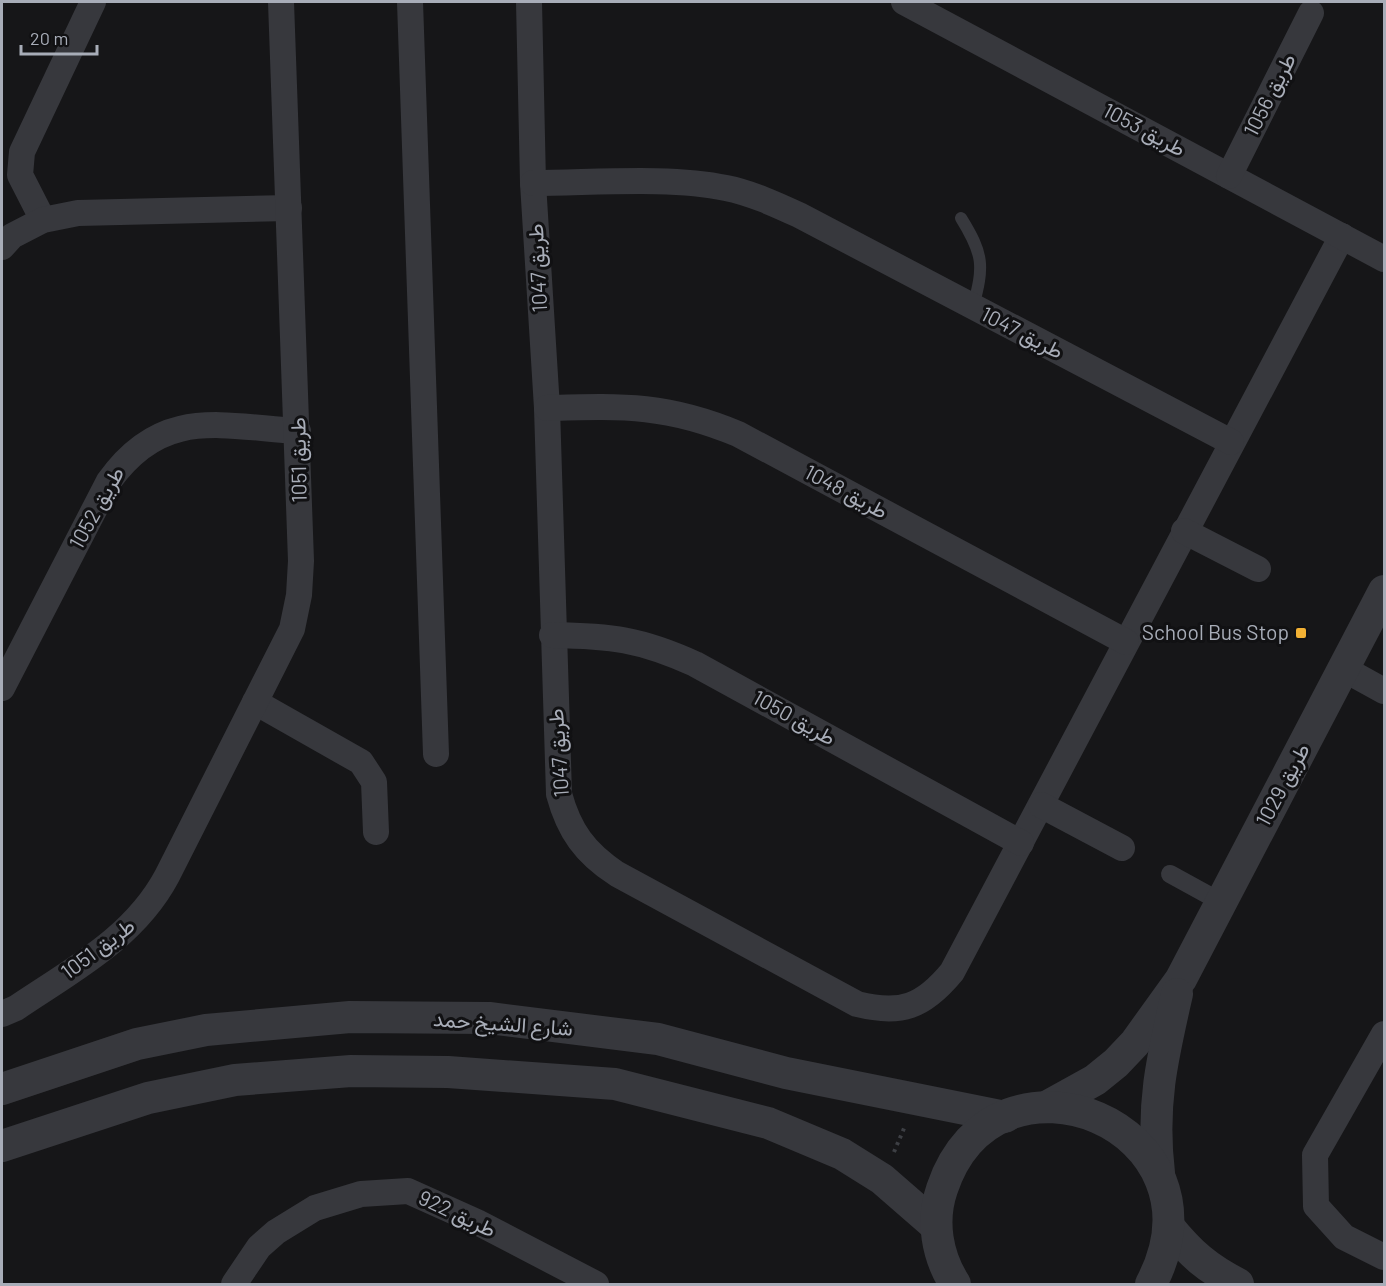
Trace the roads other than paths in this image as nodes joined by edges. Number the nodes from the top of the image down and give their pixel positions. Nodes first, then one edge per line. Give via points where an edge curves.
1 (93, 2) edge
2 (281, 2) edge
3 (410, 2) edge
4 (529, 2) edge
5 (904, 2) edge
6 (1311, 13) dead end
7 (1229, 176) junction
8 (533, 183) junction
9 (289, 208) junction
10 (960, 218) dead end
11 (44, 220) junction
12 (1342, 236) junction
13 (2, 247) edge
14 (1384, 259) edge
15 (973, 307) junction
16 (546, 408) junction
17 (298, 431) junction
18 (1231, 442) junction
19 (1184, 531) junction
20 (1258, 569) dead end
21 (1384, 591) edge
22 (552, 635) junction
23 (1126, 642) junction
24 (1344, 669) junction
25 (2, 688) edge
26 (1384, 691) edge
27 (255, 702) junction
28 (436, 754) dead end
29 (1041, 805) junction
30 (376, 832) dead end
31 (1021, 843) junction
32 (1122, 848) dead end
33 (1170, 874) dead end
34 (1221, 902) junction
35 (1181, 979) junction
36 (2, 1014) edge
37 (1384, 1034) edge
38 (2, 1089) edge
39 (1048, 1106) junction
40 (1005, 1117) junction
41 (2, 1146) edge
42 (1160, 1179) junction
43 (936, 1226) junction
44 (1169, 1227) junction
45 (1384, 1257) edge
46 (951, 1281) edge
47 (234, 1284) edge
48 (596, 1284) edge
49 (1151, 1284) edge
50 (1238, 1284) edge

1 - 11 street via 22,152 20,175
2 - 9 street, طريق 1051
3 - 28 street
4 - 8 street, طريق 1047
5 - 7 street, طريق 1053
6 - 7 street, طريق 1056
7 - 12 street, طريق 1053
8 - 15 street, طريق 1047 via 686,182 763,198
8 - 16 street, طريق 1047
9 - 11 street via 78,213
9 - 17 street, طريق 1051
10 - 15 lane via 976,242 981,259 982,274
11 - 13 street via 12,236
12 - 14 street, طريق 1053
12 - 18 street, طريق 1047
15 - 18 street, طريق 1047
16 - 22 street, طريق 1047
16 - 23 street, طريق 1048 via 627,406 702,419 738,434
17 - 25 street, طريق 1052 via 196,425 170,430 125,459 109,480
17 - 27 street, طريق 1051 via 299,596 292,629
18 - 19 street, طريق 1047
19 - 20 street
19 - 23 street, طريق 1047
21 - 24 street, طريق 1029
22 - 31 street, طريق 1050 via 611,636 668,651
22 - 31 street, طريق 1047 via 560,794 566,819 578,841 595,860 617,874 856,1005 883,1011 910,1006 934,993 952,972
23 - 29 street, طريق 1047
24 - 26 street
24 - 34 street, طريق 1029
27 - 30 street via 362,762 374,782
27 - 36 street, طريق 1051 via 156,896 143,914 111,944
29 - 31 street, طريق 1047
29 - 32 street
33 - 34 street
34 - 35 street, طريق 1029
35 - 39 street, طريق 1029 via 1116,1063 1095,1080
35 - 42 street, طريق 1029 via 1161,1059 1156,1099
37 - 45 street via 1315,1155 1316,1206 1344,1237
38 - 40 street, شارع الشيخ حمد via 137,1044 206,1030 350,1017 489,1018 658,1039 848,1087
39 - 40 street
39 - 42 street via 1083,1111 1115,1125 1142,1149
40 - 43 street via 981,1131 952,1165 939,1199
41 - 43 street via 148,1098 235,1080 351,1071 448,1072 615,1084 768,1123 842,1154 882,1179
42 - 44 street
43 - 46 street
44 - 49 street via 1166,1247
44 - 50 street via 1194,1257
47 - 48 street, طريق 922 via 259,1247 305,1214 361,1194 408,1191

